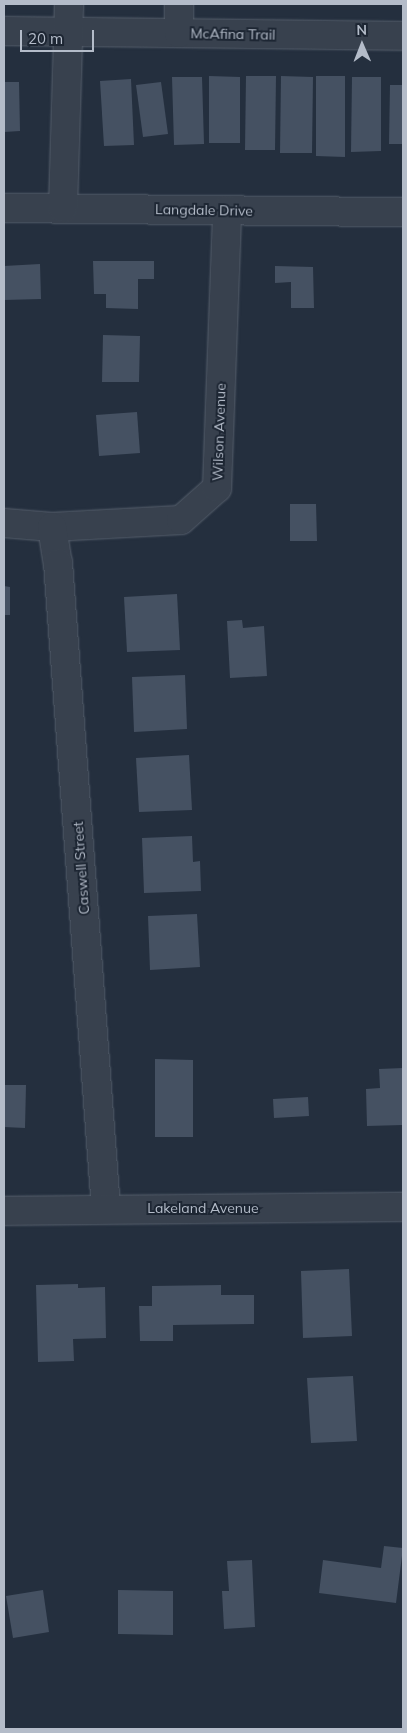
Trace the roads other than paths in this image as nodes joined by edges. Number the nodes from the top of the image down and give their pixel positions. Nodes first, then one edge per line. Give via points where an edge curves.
1 (69, 4) edge
2 (179, 4) edge
3 (4, 31) edge
4 (68, 32) junction
5 (179, 33) junction
6 (403, 36) edge
7 (4, 208) edge
8 (63, 208) junction
9 (226, 210) junction
10 (403, 212) edge
11 (4, 523) edge
12 (52, 527) junction
13 (403, 1206) edge
14 (106, 1209) junction
15 (4, 1210) edge

1 - 4 street
2 - 5 street
3 - 4 street, McAfina Trail
4 - 5 street, McAfina Trail
4 - 8 street
5 - 6 street, McAfina Trail
7 - 8 street, Langdale Drive
8 - 9 street, Langdale Drive
9 - 10 street, Langdale Drive
9 - 12 street, Wilson Avenue via 217,488 181,520
11 - 12 street, Wilson Avenue
12 - 14 street, Caswell Street via 58,563
13 - 14 street, Lakeland Avenue
14 - 15 street, Lakeland Avenue

